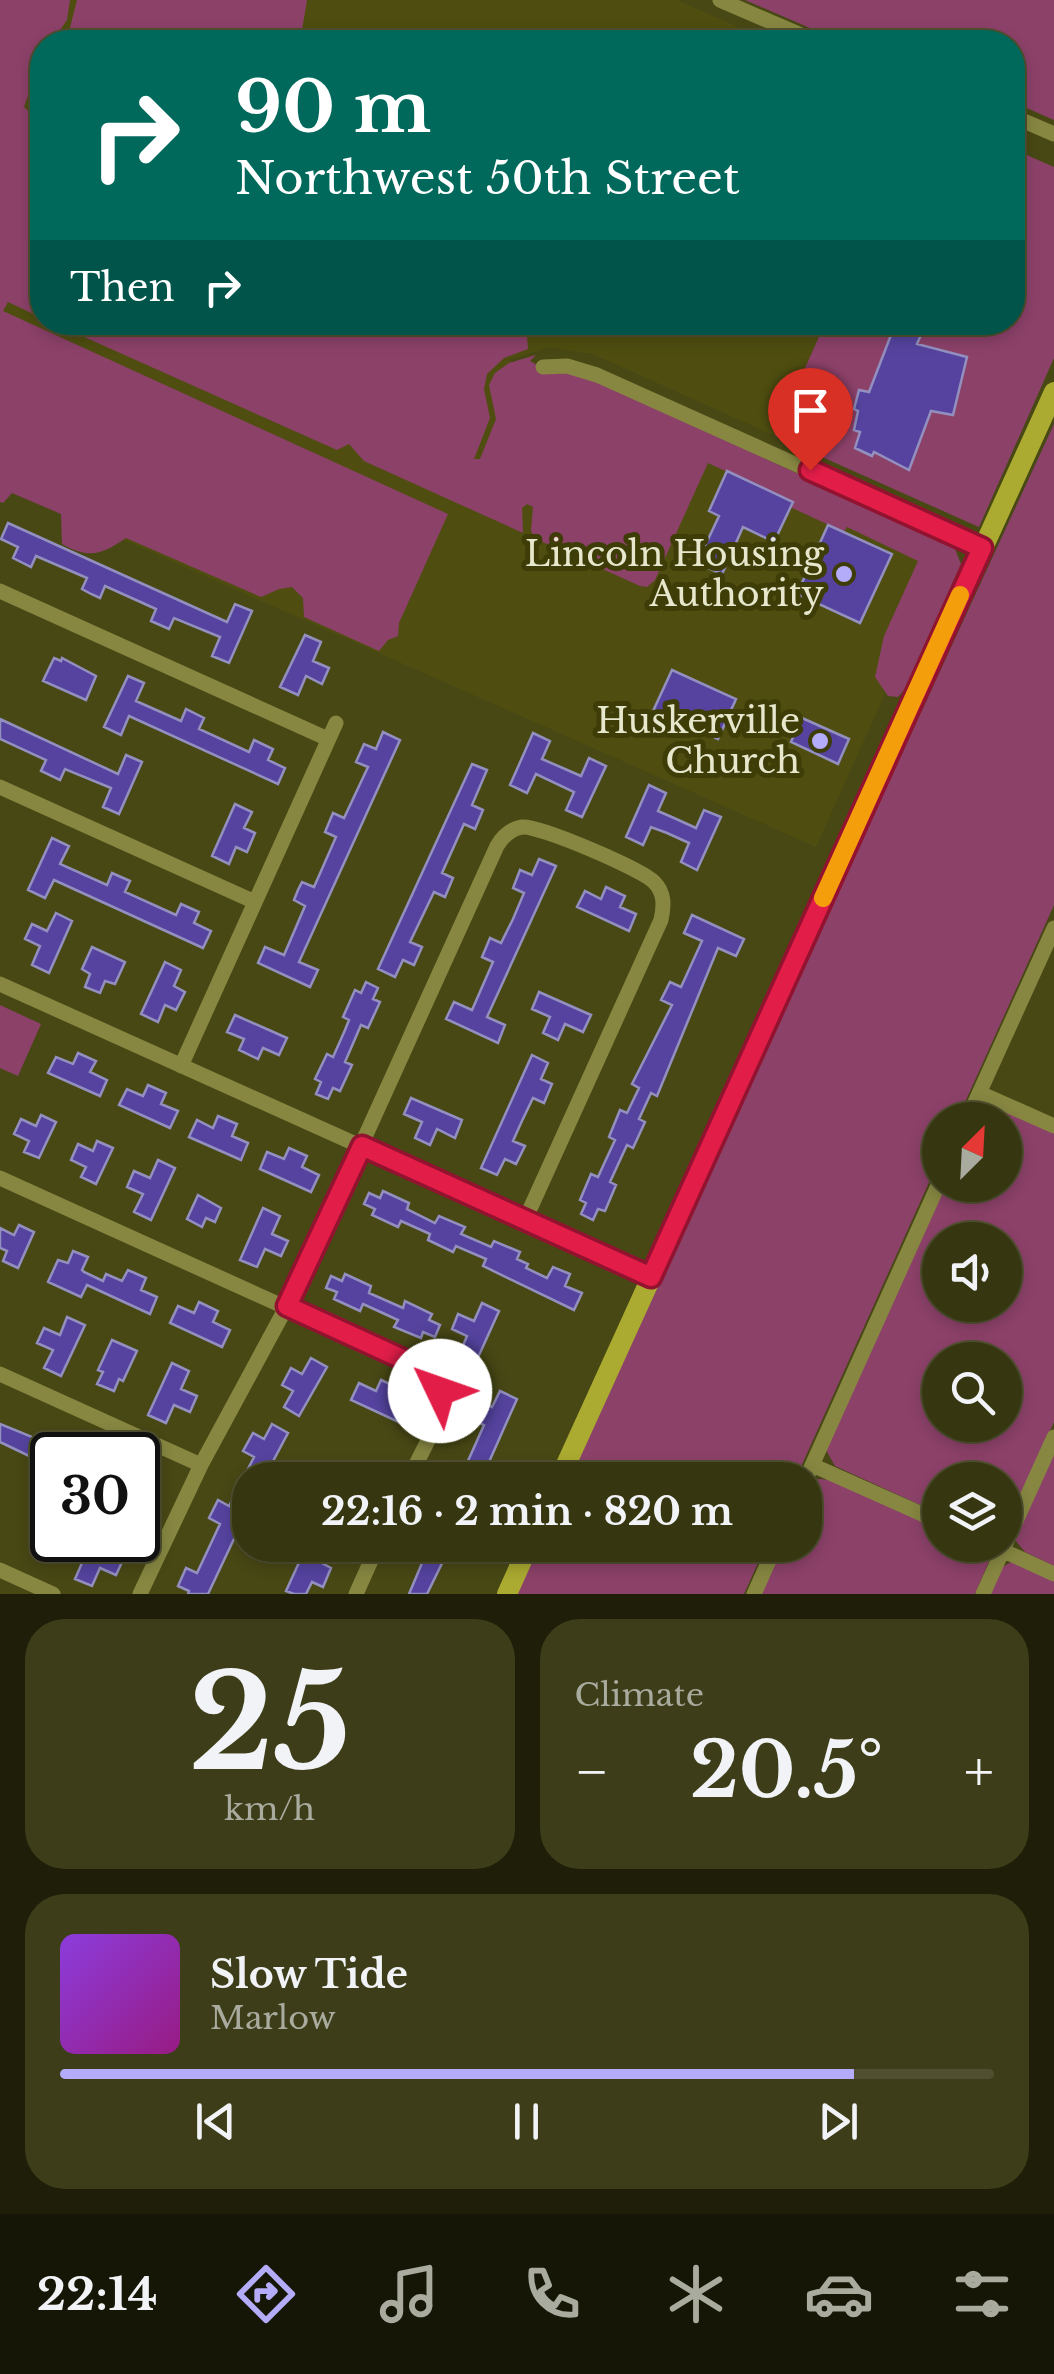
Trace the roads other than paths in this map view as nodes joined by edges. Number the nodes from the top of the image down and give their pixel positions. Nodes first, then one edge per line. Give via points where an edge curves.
1 (720, 0) edge
2 (789, 30) edge
3 (1025, 122) edge
4 (1054, 134) edge
5 (543, 367) dead end
6 (1054, 392) edge
7 (982, 548) junction
8 (0, 592) edge
9 (0, 787) edge
10 (255, 902) junction
11 (1054, 928) edge
12 (0, 984) edge
13 (181, 1066) junction
14 (980, 1093) junction
15 (976, 1102) edge
16 (1054, 1126) edge
17 (362, 1146) junction
18 (0, 1178) edge
19 (931, 1202) edge
20 (525, 1220) junction
21 (651, 1277) junction
22 (287, 1306) junction
23 (0, 1374) edge
24 (1054, 1437) edge
25 (416, 1462) edge
26 (567, 1462) edge
27 (813, 1462) edge
28 (201, 1465) junction
29 (822, 1469) edge
30 (1022, 1499) edge
31 (922, 1514) edge
32 (1022, 1559) edge
33 (370, 1562) edge
34 (521, 1562) edge
35 (768, 1562) edge
36 (993, 1562) edge
37 (0, 1570) edge
38 (1054, 1574) edge
39 (53, 1594) edge
40 (140, 1594) edge
41 (356, 1594) edge
42 (507, 1594) edge
43 (754, 1594) edge
44 (983, 1594) edge

1 - 2 street
3 - 4 street
5 - 7 street via 597,375
6 - 7 main road
7 - 21 main road
8 - 10 street via 332,731
9 - 10 street
10 - 13 street
11 - 14 street
12 - 13 street
13 - 17 street
14 - 15 street
14 - 16 street
17 - 20 street
17 - 20 street via 507,833 533,827 550,832 644,874 662,897 660,920
17 - 22 street
18 - 22 street
19 - 27 street
20 - 21 street
21 - 26 main road
22 - 25 street via 416,1364 435,1380 440,1407
22 - 28 street
23 - 28 street
24 - 30 street
28 - 40 street
29 - 31 street
32 - 38 street
33 - 41 street
34 - 42 main road
35 - 43 street
36 - 44 street
37 - 39 street

